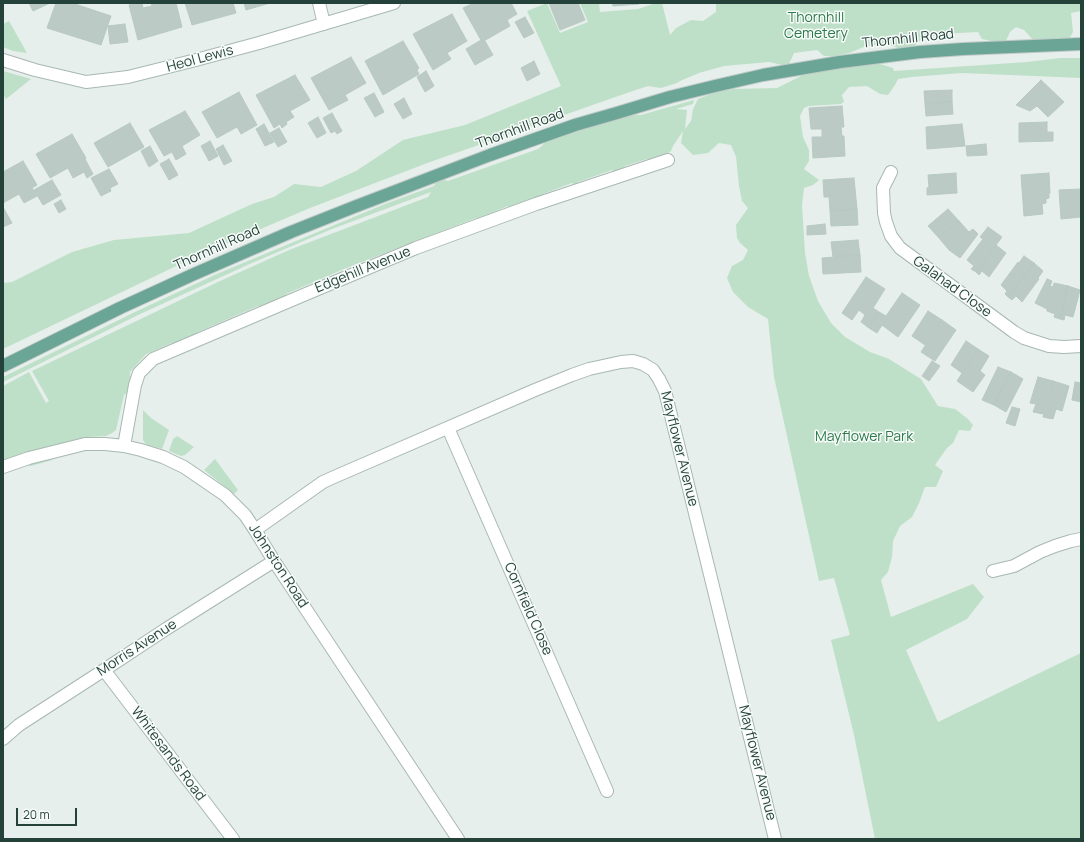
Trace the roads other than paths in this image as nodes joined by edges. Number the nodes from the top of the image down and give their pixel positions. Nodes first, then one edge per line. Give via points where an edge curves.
1 (319, 3) edge
2 (394, 3) edge
3 (324, 24) junction
4 (1081, 44) edge
5 (3, 60) edge
6 (668, 160) dead end
7 (891, 172) dead end
8 (1081, 346) edge
9 (3, 366) edge
10 (448, 428) junction
11 (124, 446) junction
12 (3, 467) edge
13 (255, 530) junction
14 (1081, 539) edge
15 (274, 561) junction
16 (993, 571) dead end
17 (104, 670) junction
18 (3, 739) edge
19 (607, 791) dead end
20 (233, 839) edge
21 (458, 839) edge
22 (775, 839) edge

1 - 3 street
2 - 3 street, Heol Lewis
3 - 5 street, Heol Lewis via 128,77 86,82
4 - 9 main road, Thornhill Road via 920,52 840,62 764,75 670,97 574,125 291,232 120,308
6 - 11 street, Edgehill Avenue via 416,248 153,359 139,373 135,385
7 - 8 street, Galahad Close via 883,188 884,213 891,236 900,248 1024,338 1049,346
10 - 13 street, Mayflower Avenue via 324,482
10 - 19 street, Cornfield Close
10 - 22 street, Mayflower Avenue via 590,369 633,361 653,370 665,390
11 - 12 street, Johnston Road via 85,444
11 - 13 street, Johnston Road via 163,457 184,467 225,495 245,515
13 - 15 street, Johnston Road
14 - 16 street via 1040,552 1014,566
15 - 17 street, Morris Avenue
15 - 21 street, Johnston Road
17 - 18 street, Morris Avenue via 19,725
17 - 20 street, Whitesands Road

